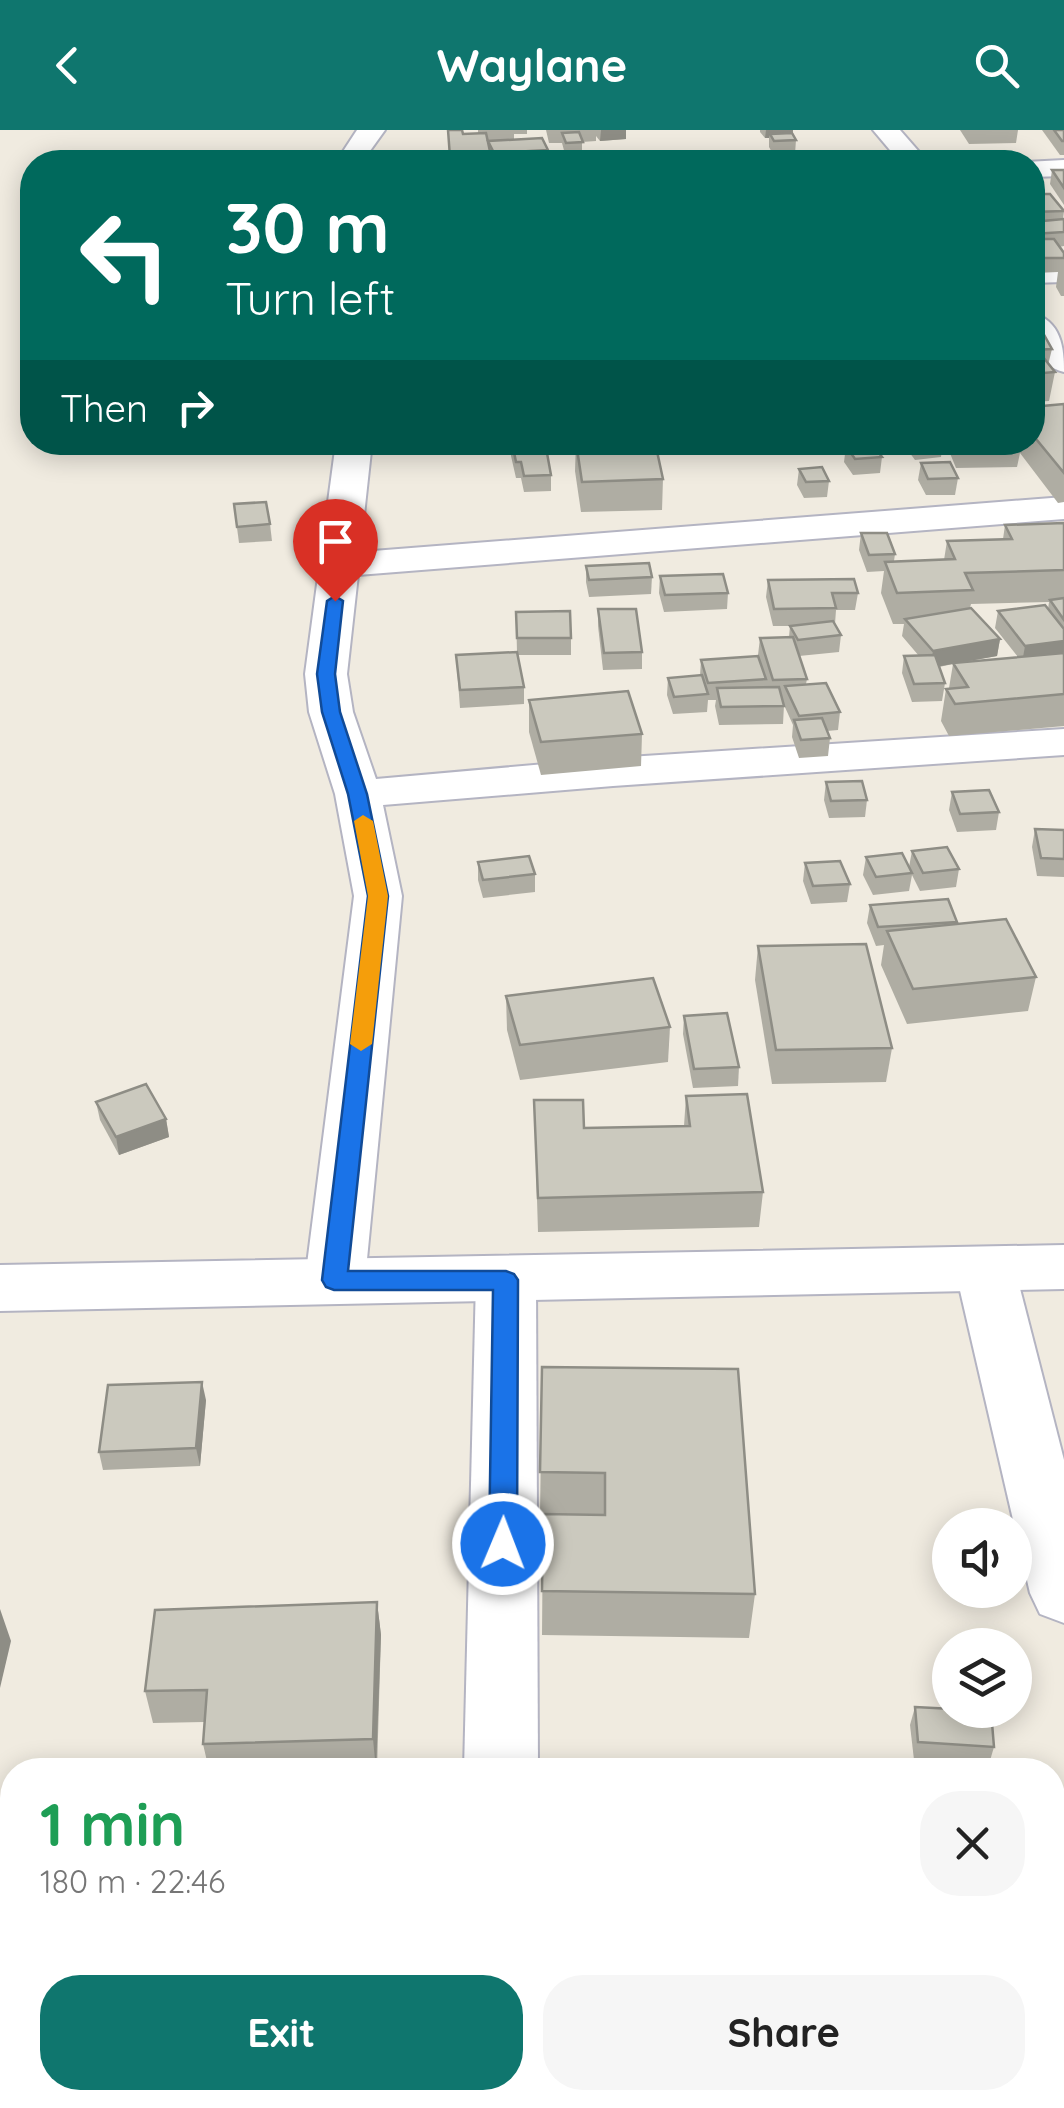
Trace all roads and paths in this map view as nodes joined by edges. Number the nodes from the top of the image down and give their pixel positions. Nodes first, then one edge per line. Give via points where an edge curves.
1 (372, 130) edge
2 (886, 130) edge
3 (354, 150) edge
4 (904, 150) edge
5 (353, 455) edge
6 (1064, 508) edge
7 (342, 565) junction
8 (1064, 742) edge
9 (358, 794) junction
10 (1064, 1267) edge
11 (985, 1269) junction
12 (334, 1280) junction
13 (506, 1280) junction
14 (0, 1288) edge
15 (1064, 1593) edge
16 (501, 1758) edge

1 - 3 street
2 - 4 street
5 - 7 street
6 - 7 street
7 - 9 street via 326,674
8 - 9 street
9 - 12 street via 378,896
10 - 11 street
11 - 13 street
11 - 15 street
12 - 13 street
12 - 14 street
13 - 16 street

